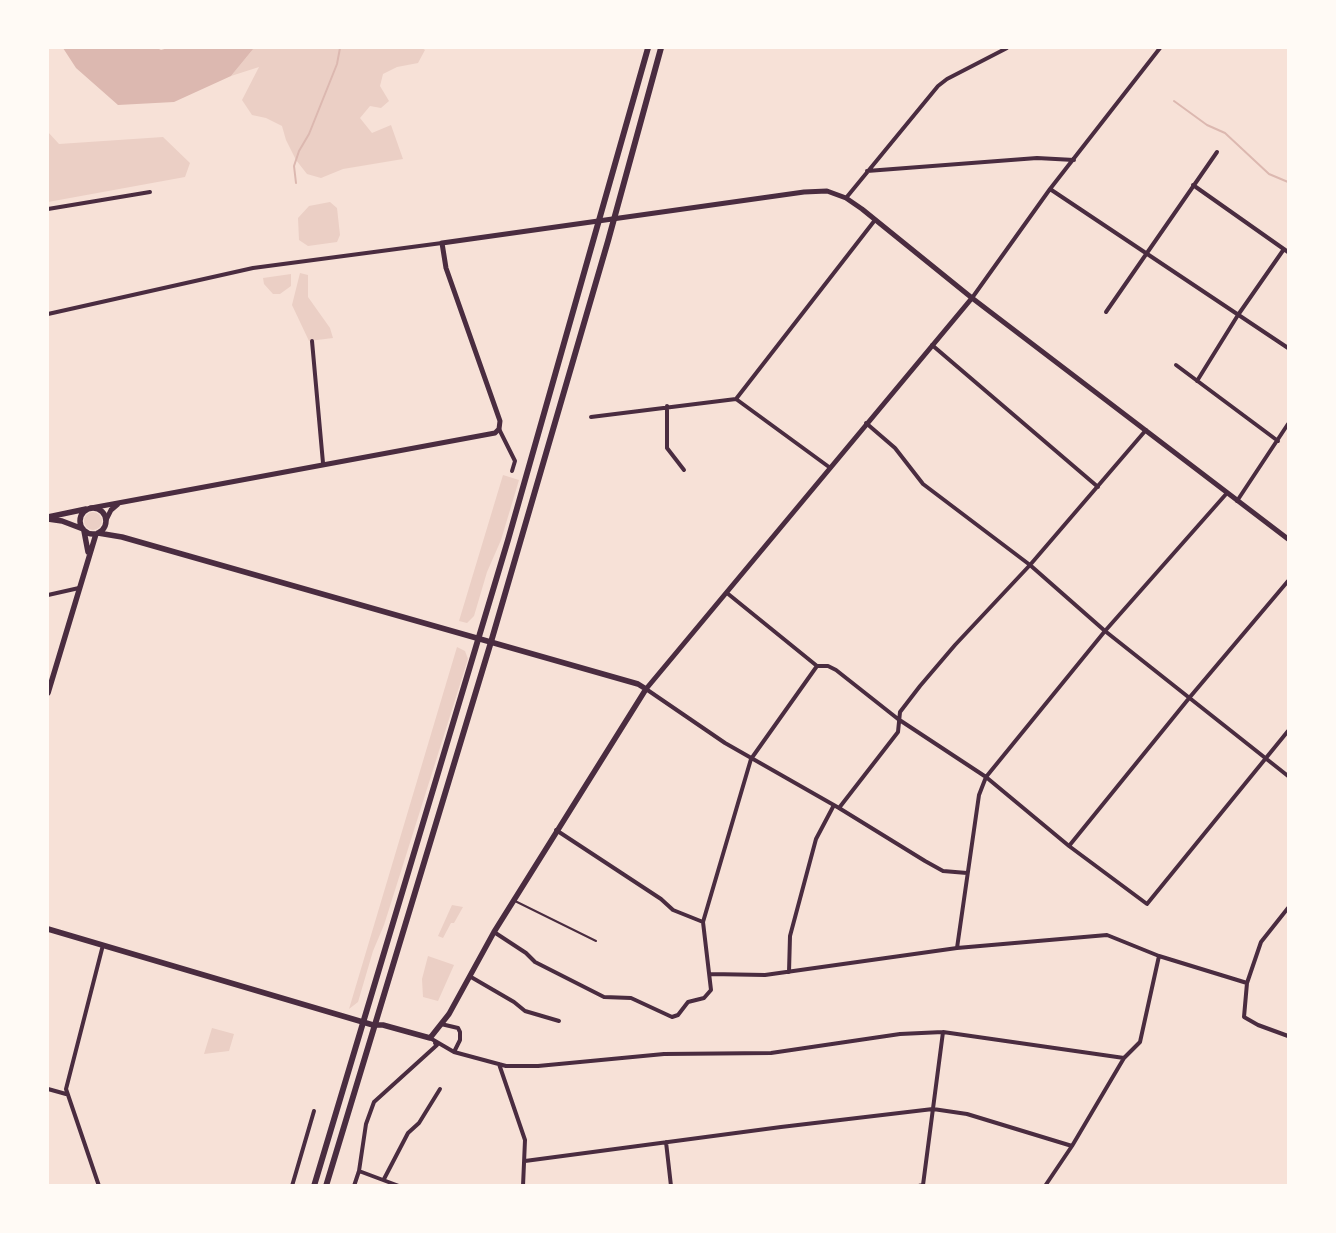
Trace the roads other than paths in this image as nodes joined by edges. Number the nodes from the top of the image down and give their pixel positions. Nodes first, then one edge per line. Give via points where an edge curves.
1 (648, 48) edge
2 (661, 48) edge
3 (1007, 48) edge
4 (1160, 48) edge
5 (1217, 152) dead end
6 (1074, 160) junction
7 (867, 171) junction
8 (1193, 185) junction
9 (1050, 189) junction
10 (150, 192) dead end
11 (846, 198) junction
12 (48, 209) edge
13 (614, 218) junction
14 (600, 219) junction
15 (875, 220) junction
16 (442, 243) junction
17 (1284, 249) junction
18 (1288, 252) edge
19 (1146, 253) junction
20 (972, 298) junction
21 (1106, 312) dead end
22 (48, 314) edge
23 (1238, 316) junction
24 (312, 341) dead end
25 (932, 345) junction
26 (1288, 348) edge
27 (1176, 366) dead end
28 (1197, 381) junction
29 (736, 398) junction
30 (667, 406) junction
31 (591, 417) dead end
32 (866, 423) junction
33 (1288, 424) edge
34 (499, 430) junction
35 (1146, 430) junction
36 (1278, 441) junction
37 (323, 463) junction
38 (829, 467) junction
39 (684, 470) dead end
40 (512, 471) dead end
41 (1098, 487) junction
42 (1227, 493) junction
43 (1237, 500) junction
44 (123, 502) junction
45 (91, 508) junction
46 (48, 518) edge
47 (106, 521) junction
48 (84, 530) junction
49 (97, 533) junction
50 (122, 537) junction
51 (1288, 539) edge
52 (88, 560) junction
53 (1030, 565) junction
54 (1288, 581) edge
55 (79, 588) junction
56 (727, 593) junction
57 (48, 595) edge
58 (1105, 631) junction
59 (478, 638) junction
60 (491, 642) junction
61 (817, 666) junction
62 (646, 688) junction
63 (48, 689) edge
64 (1190, 697) junction
65 (898, 719) junction
66 (1288, 731) edge
67 (1266, 757) junction
68 (751, 759) junction
69 (1288, 776) edge
70 (986, 777) junction
71 (834, 805) junction
72 (839, 808) junction
73 (556, 830) junction
74 (1069, 846) junction
75 (967, 873) junction
76 (513, 900) junction
77 (1288, 908) edge
78 (704, 922) junction
79 (48, 929) edge
80 (494, 932) junction
81 (596, 941) dead end
82 (103, 945) junction
83 (957, 948) junction
84 (1159, 956) junction
85 (788, 972) junction
86 (710, 974) junction
87 (471, 977) junction
88 (1247, 983) junction
89 (559, 1021) dead end
90 (362, 1022) junction
91 (442, 1024) junction
92 (373, 1025) junction
93 (943, 1032) junction
94 (1288, 1036) edge
95 (430, 1038) junction
96 (454, 1052) junction
97 (1124, 1058) junction
98 (498, 1064) junction
99 (48, 1089) edge
100 (440, 1090) dead end
101 (66, 1094) junction
102 (933, 1109) junction
103 (314, 1111) dead end
104 (666, 1142) junction
105 (1072, 1146) junction
106 (525, 1161) junction
107 (359, 1171) junction
108 (384, 1179) junction
109 (922, 1185) edge
110 (99, 1186) edge
111 (292, 1186) edge
112 (314, 1186) edge
113 (326, 1186) edge
114 (354, 1186) edge
115 (399, 1186) edge
116 (523, 1186) edge
117 (671, 1186) edge
118 (1045, 1186) edge

1 - 14 main road
2 - 13 main road
3 - 7 street via 947,79
4 - 6 street
5 - 8 street
6 - 7 street via 1038,158
6 - 9 street
7 - 11 street
8 - 17 street
8 - 19 street
9 - 19 street
9 - 20 street
10 - 12 street
11 - 13 street via 822,191
11 - 15 street
13 - 14 street
13 - 60 main road
14 - 16 street
14 - 59 main road
15 - 20 street
15 - 29 street
16 - 22 street via 253,268
16 - 34 street via 446,268 500,421
17 - 18 street
17 - 23 street
19 - 21 street
19 - 23 street
20 - 25 street
20 - 35 street
23 - 26 street
23 - 28 street
24 - 37 street
25 - 32 street
25 - 41 street
27 - 28 street
28 - 36 street
29 - 30 street
29 - 38 street
30 - 31 street
30 - 39 street via 668,448
32 - 38 street
32 - 53 street via 895,448 923,484
33 - 36 street
34 - 37 street via 494,434
34 - 40 street via 515,461
35 - 41 street
35 - 42 street
36 - 43 street
37 - 44 street
38 - 56 street
41 - 53 street
42 - 43 street
42 - 58 street
43 - 51 street
44 - 45 street
44 - 47 street via 113,507
45 - 46 main road
45 - 47 main road via 100,510
45 - 48 main road via 82,515
46 - 48 main road
47 - 49 main road via 103,530
47 - 50 main road via 113,532
48 - 49 main road
48 - 52 main road
49 - 50 main road
49 - 52 main road
50 - 59 main road
52 - 55 main road
53 - 58 street
53 - 65 street via 955,645 900,712
54 - 64 street
55 - 57 street
55 - 63 main road
56 - 61 street
56 - 62 street
58 - 64 street
58 - 70 street
59 - 60 main road
59 - 90 main road
60 - 62 main road
60 - 92 main road
61 - 65 street via 836,670
61 - 68 street
62 - 68 street
62 - 73 main road
64 - 67 street
64 - 74 street
65 - 70 street
65 - 72 street via 898,732
66 - 67 street
67 - 69 street
67 - 74 street via 1147,904
68 - 71 street
68 - 78 street
70 - 74 street
70 - 75 street via 979,795
71 - 72 street
71 - 85 street via 816,839 790,936
72 - 75 street via 943,871
73 - 76 main road
73 - 78 street via 673,910
75 - 83 street
76 - 80 main road
76 - 81 lane
77 - 88 street via 1261,942
78 - 86 street
79 - 82 main road
80 - 86 street via 535,962 604,997 631,998 672,1017 678,1015 688,1002 704,998 711,990
80 - 87 main road
82 - 90 main road
82 - 101 street
83 - 84 street via 1107,935
83 - 85 street
84 - 88 street
84 - 97 street via 1140,1042
85 - 86 street
87 - 89 street via 525,1012
87 - 91 main road
88 - 94 street via 1244,1016
90 - 92 main road
90 - 112 main road
91 - 95 main road
91 - 96 street via 458,1028 460,1032
92 - 95 main road
92 - 113 main road
93 - 97 street
93 - 98 street via 900,1034 771,1053 664,1054 538,1066
93 - 102 street
95 - 96 street
95 - 107 street via 437,1045 374,1102 366,1124
96 - 98 street
97 - 105 street
98 - 106 street via 525,1140
99 - 101 street
100 - 108 street via 419,1123 408,1133
101 - 110 street
102 - 104 street
102 - 105 street via 967,1114
102 - 109 street
103 - 111 street
104 - 106 street
104 - 117 street
105 - 118 street
106 - 116 street
107 - 108 street
107 - 114 street
108 - 115 street

